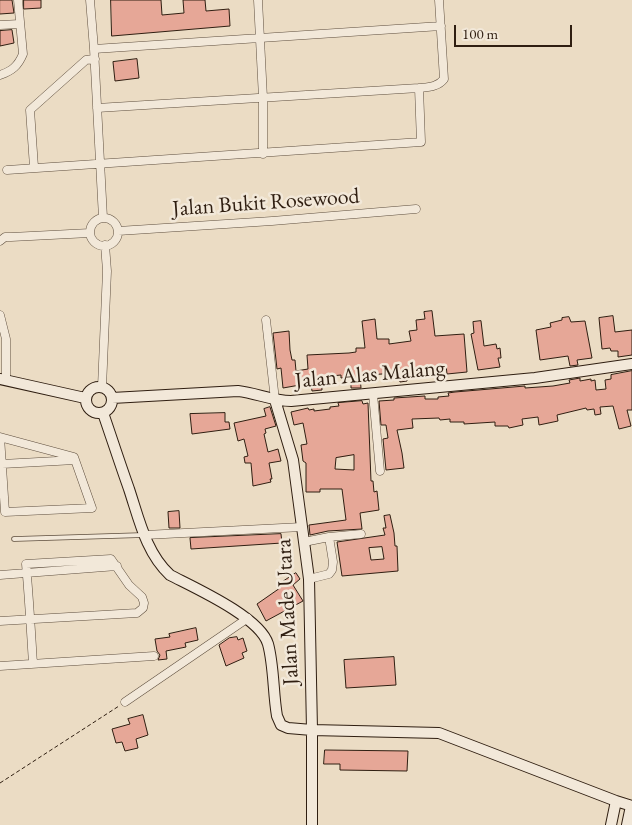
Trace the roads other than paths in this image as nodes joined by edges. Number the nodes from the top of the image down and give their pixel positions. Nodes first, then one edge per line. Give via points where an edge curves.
1 (18, 0) edge
2 (90, 0) edge
3 (258, 0) edge
4 (439, 0) edge
5 (20, 24) junction
6 (0, 25) edge
7 (441, 26) junction
8 (260, 39) junction
9 (94, 50) junction
10 (94, 59) junction
11 (0, 75) edge
12 (419, 88) junction
13 (263, 98) junction
14 (97, 108) junction
15 (263, 154) junction
16 (100, 163) junction
17 (34, 167) junction
18 (7, 170) dead end
19 (416, 208) dead end
20 (103, 218) junction
21 (118, 231) junction
22 (90, 233) junction
23 (0, 241) edge
24 (105, 245) junction
25 (0, 315) edge
26 (266, 320) dead end
27 (632, 364) edge
28 (3, 379) edge
29 (102, 387) junction
30 (373, 394) junction
31 (85, 398) junction
32 (112, 398) junction
33 (275, 400) junction
34 (103, 413) junction
35 (75, 460) junction
36 (2, 464) junction
37 (380, 471) dead end
38 (2, 486) edge
39 (302, 527) junction
40 (362, 534) dead end
41 (145, 535) junction
42 (329, 537) junction
43 (14, 539) dead end
44 (304, 542) junction
45 (27, 573) junction
46 (0, 575) edge
47 (309, 579) junction
48 (248, 618) junction
49 (30, 619) junction
50 (0, 621) edge
51 (154, 656) dead end
52 (33, 664) junction
53 (0, 666) edge
54 (125, 702) road end
55 (312, 730) junction
56 (616, 802) junction
57 (632, 806) edge
58 (312, 825) edge
59 (611, 825) edge
60 (627, 825) edge

1 - 5 street
2 - 9 street
3 - 8 street
4 - 7 street
5 - 6 street
5 - 11 street via 23,54 20,62 12,71
7 - 8 street
7 - 12 street via 444,79 436,86
8 - 9 street
8 - 13 street
9 - 10 street
10 - 14 street
10 - 17 street via 86,60 30,110
12 - 13 street
12 - 15 street via 421,142
13 - 14 street
13 - 15 street
14 - 16 street
15 - 16 street
16 - 17 street
16 - 20 street
17 - 18 street
19 - 21 street, Jalan Bukit Rosewood
20 - 21 street via 112,220
20 - 22 street via 93,223
21 - 24 street via 114,241
22 - 23 street via 11,237
22 - 24 street via 95,242
24 - 29 street via 107,271
25 - 28 street via 6,339
26 - 33 street
27 - 30 main road, Jalan Alas Malang via 535,378
28 - 31 main road
29 - 31 main road via 88,391
29 - 32 main road
30 - 33 main road, Jalan Alas Malang
30 - 37 street
31 - 34 main road via 90,411
32 - 33 main road, Jalan Alas Malang via 238,391
32 - 34 main road via 110,407
33 - 39 main road, Jalan Made Utara via 292,460
34 - 41 main road
35 - 36 street
35 - 36 street via 74,457 0,437
35 - 38 street via 92,508 5,512
36 - 38 street
39 - 41 street
39 - 44 main road, Jalan Made Utara
40 - 42 street
41 - 43 lane
41 - 48 main road via 161,567
42 - 44 street
42 - 47 street via 332,570 329,574
44 - 47 main road, Jalan Made Utara
45 - 46 street
45 - 49 street
45 - 49 street via 117,566 144,603 137,612
47 - 55 main road, Jalan Made Utara
48 - 54 street
48 - 55 main road via 268,643 278,721 288,728
49 - 50 street
49 - 52 street
51 - 52 street
52 - 53 street
55 - 56 main road via 438,733
55 - 58 main road, Jalan Made Utara
56 - 57 main road
56 - 59 main road
57 - 60 main road

